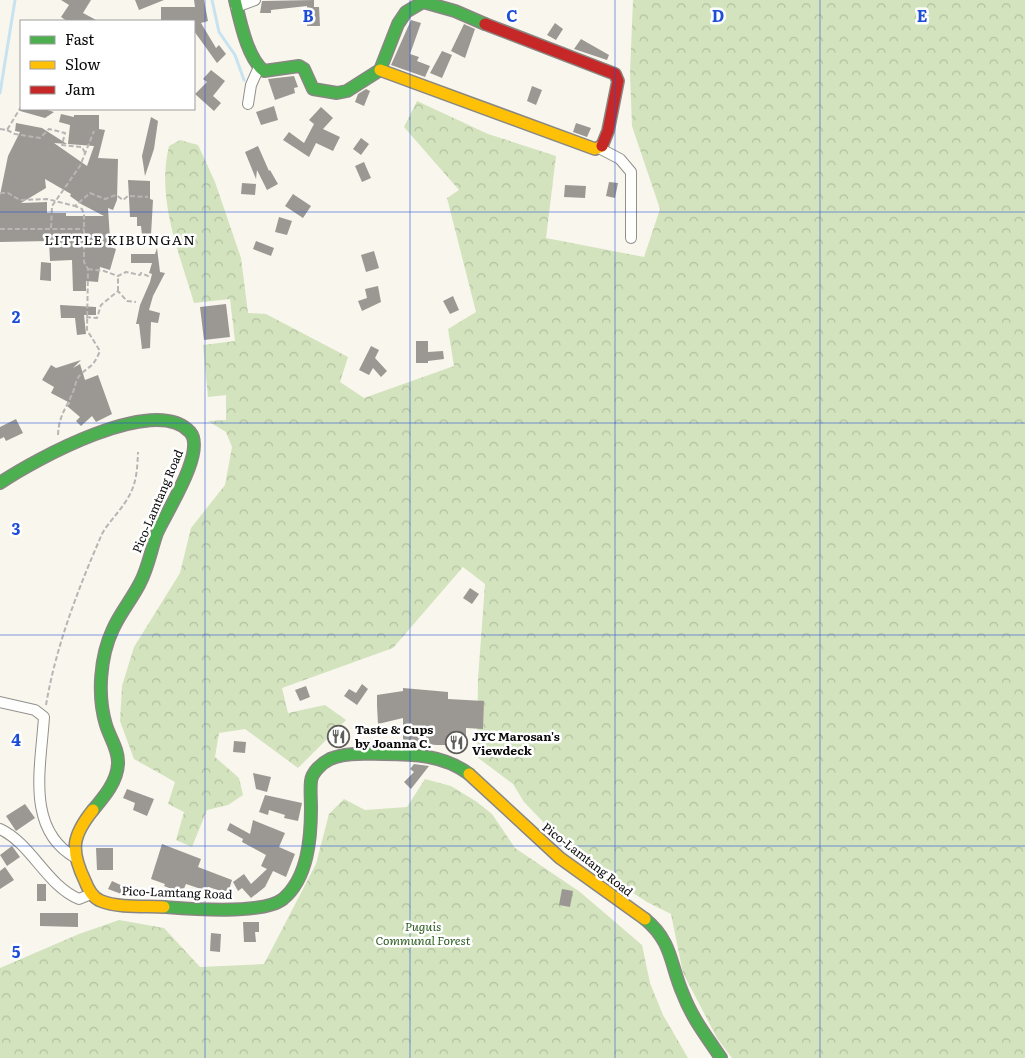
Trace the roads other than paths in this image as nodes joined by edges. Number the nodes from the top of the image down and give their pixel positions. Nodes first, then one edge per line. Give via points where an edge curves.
1 (255, 0) edge
2 (236, 4) edge
3 (259, 67) junction
4 (380, 70) junction
5 (248, 104) dead end
6 (599, 148) junction
7 (631, 238) dead end
8 (0, 483) edge
9 (0, 702) edge
10 (0, 829) edge
11 (76, 858) junction
12 (91, 894) junction
13 (721, 1058) edge

1 - 2 street
2 - 3 main road via 243,33
3 - 4 main road via 264,71 300,66 312,89 337,93 347,91
3 - 5 street via 250,85
4 - 6 main road
4 - 6 main road via 406,12 423,2 455,11 615,74 618,82 608,132 603,146
6 - 7 street via 620,158 630,172
8 - 11 main road, Pico-Lamtang Road via 61,448 136,422 164,420 183,425 194,441 186,474 148,557 142,579 110,635 101,700 118,765 110,788 80,823 75,840
9 - 11 street via 34,710 44,717 42,818 62,851
10 - 12 street via 13,838 65,893 79,899
11 - 12 main road, Pico-Lamtang Road
12 - 13 main road, Pico-Lamtang Road via 101,901 170,908 274,905 288,895 299,880 307,854 311,780 322,763 340,755 399,753 452,763 478,778 532,834 648,921 669,948 682,993 695,1020

